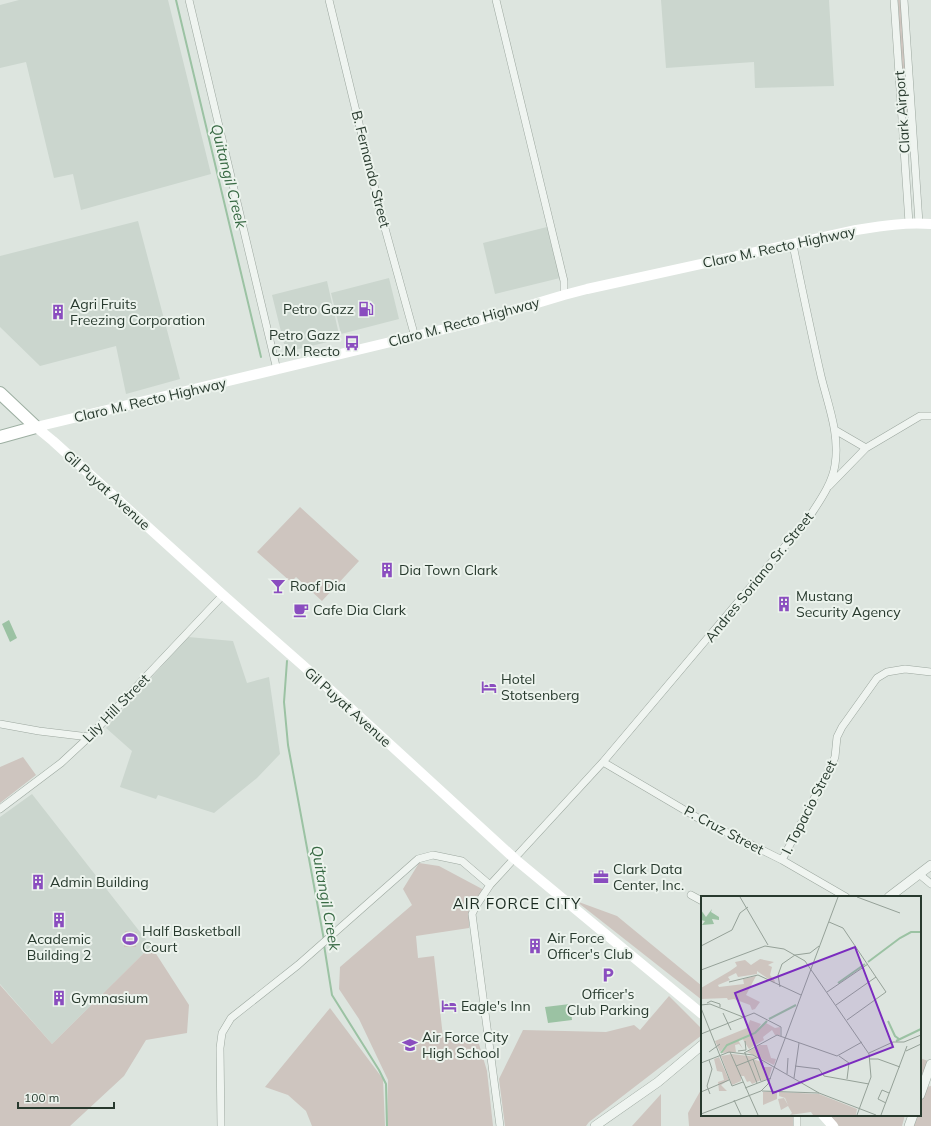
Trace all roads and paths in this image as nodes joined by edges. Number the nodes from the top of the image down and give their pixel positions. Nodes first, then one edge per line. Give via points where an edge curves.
1 (189, 0) edge
2 (329, 0) edge
3 (496, 0) edge
4 (894, 0) edge
5 (904, 0) edge
6 (909, 72) junction
7 (900, 73) junction
8 (914, 223) junction
9 (931, 224) edge
10 (793, 245) junction
11 (564, 295) junction
12 (415, 337) junction
13 (277, 370) junction
14 (0, 393) edge
15 (931, 416) edge
16 (36, 427) junction
17 (835, 430) junction
18 (0, 437) edge
19 (866, 448) junction
20 (828, 488) junction
21 (223, 595) junction
22 (931, 672) edge
23 (0, 724) edge
24 (89, 737) junction
25 (603, 762) junction
26 (0, 809) edge
27 (516, 859) junction
28 (782, 860) junction
29 (931, 865) edge
30 (919, 874) junction
31 (931, 884) edge
32 (490, 885) junction
33 (691, 895) dead end
34 (844, 896) edge
35 (890, 896) edge
36 (701, 900) edge
37 (701, 1013) edge
38 (701, 1046) edge
39 (931, 1064) edge
40 (921, 1092) edge
41 (824, 1116) edge
42 (913, 1116) edge
43 (221, 1126) edge
44 (500, 1126) edge
45 (595, 1126) edge
46 (833, 1126) edge
47 (909, 1126) edge

1 - 13 street
2 - 12 street, B. Fernando Street via 381,214
3 - 11 street via 564,281
4 - 7 street, Clark Airport
5 - 6 street, Clark Airport
6 - 7 street
6 - 8 street, Clark Airport
7 - 8 street, Clark Airport
8 - 9 main road, Claro M. Recto Highway
8 - 10 main road, Claro M. Recto Highway via 856,230
10 - 11 main road, Claro M. Recto Highway
10 - 17 street, Andres Soriano Sr. Street
11 - 12 main road, Claro M. Recto Highway
12 - 13 main road, Claro M. Recto Highway
13 - 16 main road, Claro M. Recto Highway
14 - 16 main road, Gil Puyat Avenue
15 - 19 street via 920,416
16 - 18 main road, Claro M. Recto Highway
16 - 21 main road, Gil Puyat Avenue
17 - 19 street
17 - 20 street, Andres Soriano Sr. Street via 835,467
19 - 20 street
20 - 25 street, Andres Soriano Sr. Street via 808,520
21 - 24 street, Lily Hill Street
21 - 27 main road, Gil Puyat Avenue
22 - 28 street, I. Topacio Street via 905,669 887,672 877,678 842,727 837,737 832,764
23 - 24 street
24 - 26 street, Lily Hill Street via 61,764
25 - 27 street, Andres Soriano Sr. Street
25 - 28 street, P. Cruz Street via 698,818
27 - 32 street, Andres Soriano Sr. Street
27 - 37 main road, Gil Puyat Avenue
28 - 34 street, P. Cruz Street
29 - 30 street
30 - 31 street
30 - 35 street
32 - 43 street via 462,862 433,855 418,859 298,965 236,1014 222,1033
32 - 44 street, Andres Soriano Sr. Street via 472,914
33 - 36 street
38 - 45 street via 658,1082
39 - 40 street
41 - 46 main road
42 - 47 street

